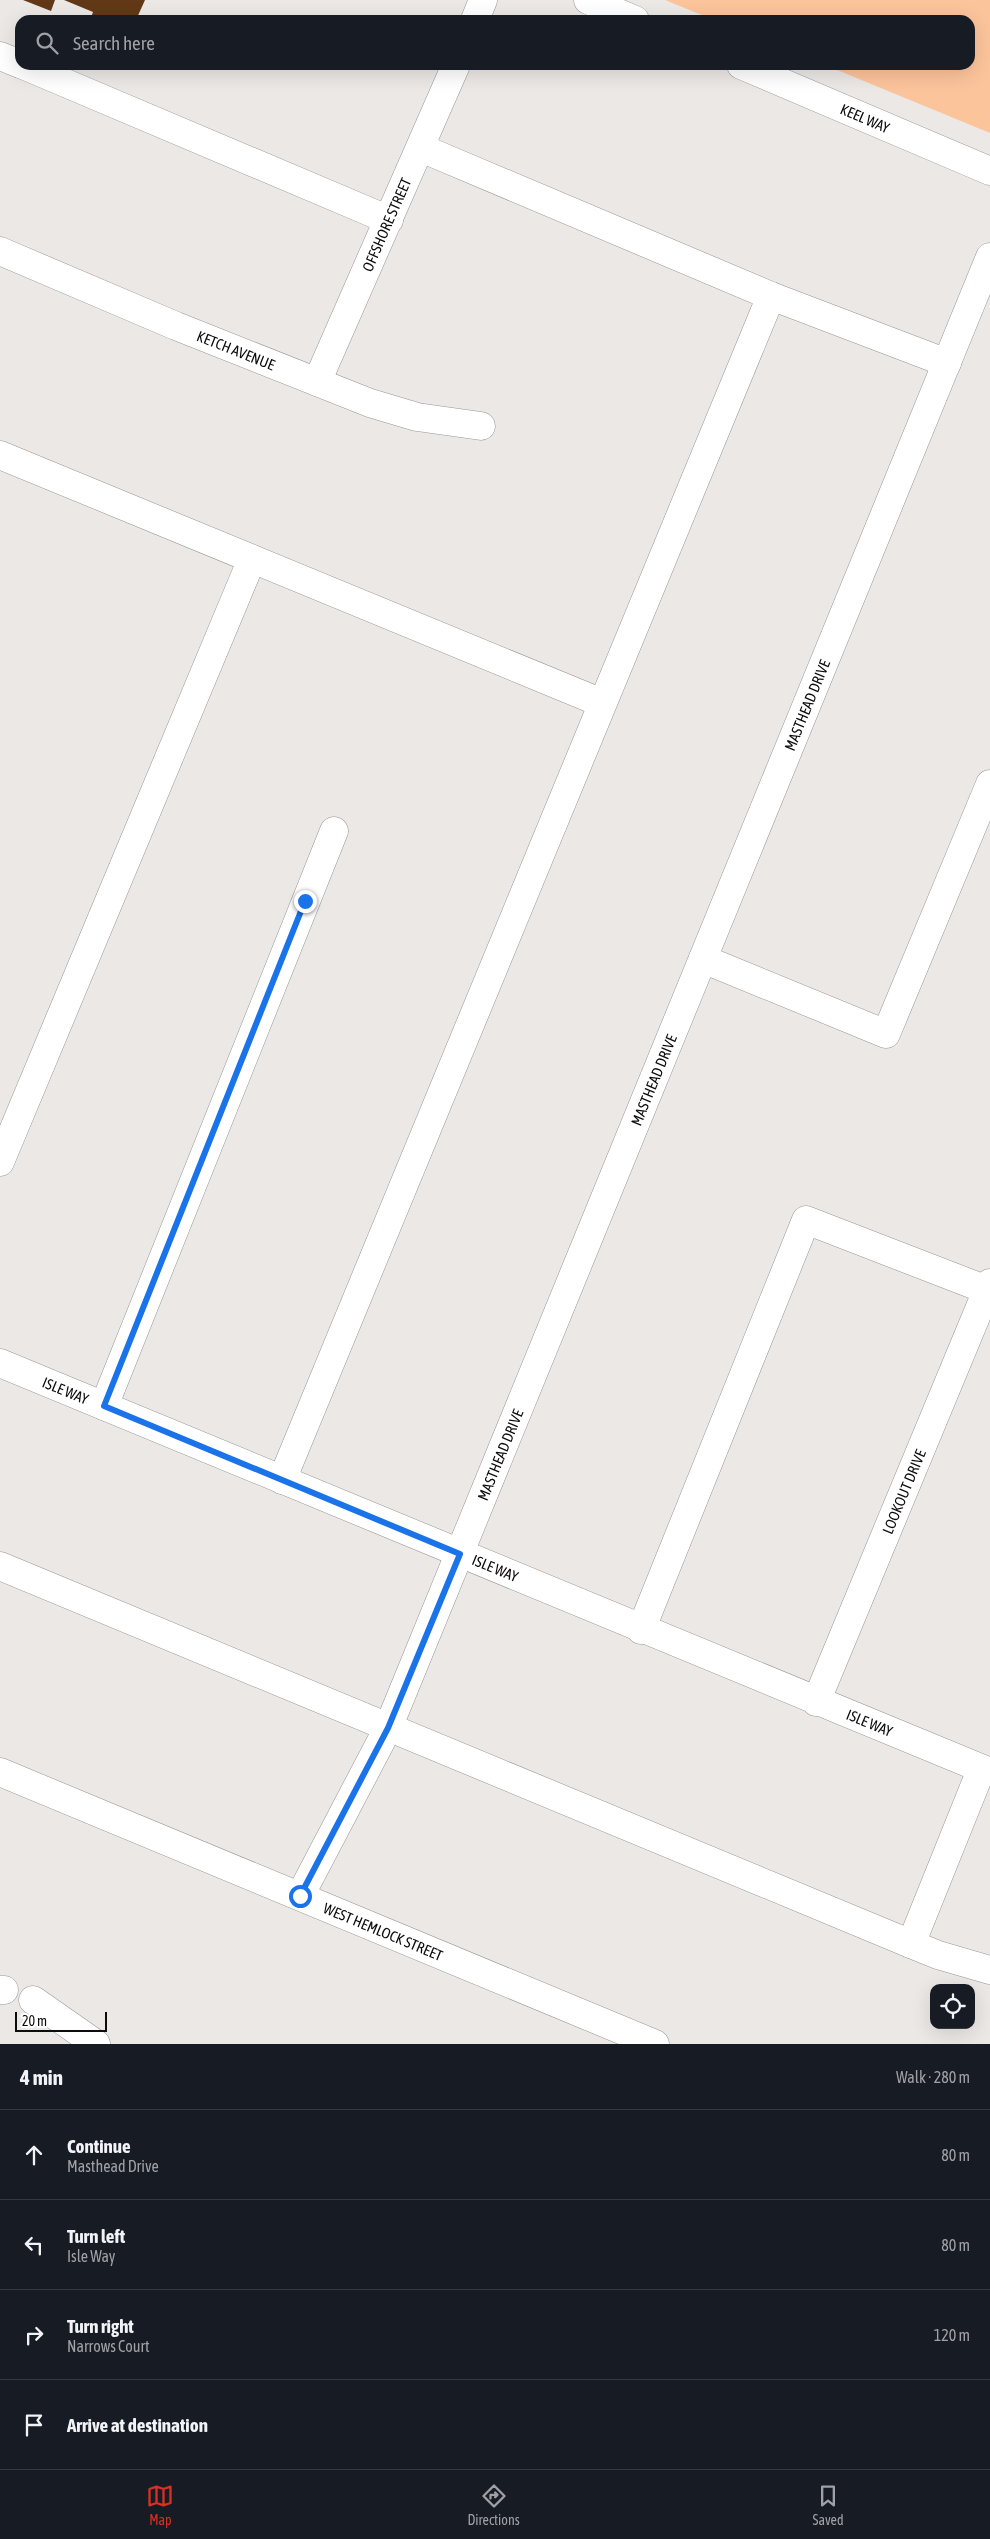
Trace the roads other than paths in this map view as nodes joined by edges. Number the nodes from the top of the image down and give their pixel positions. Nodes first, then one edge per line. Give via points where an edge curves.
1 (483, 0) edge
2 (588, 0) edge
3 (477, 15) edge
4 (623, 15) edge
5 (0, 56) edge
6 (15, 62) edge
7 (35, 70) edge
8 (454, 70) edge
9 (753, 70) edge
10 (421, 148) junction
11 (990, 171) edge
12 (389, 220) junction
13 (0, 251) edge
14 (990, 257) edge
15 (771, 296) junction
16 (947, 363) junction
17 (317, 382) junction
18 (481, 426) dead end
19 (0, 456) edge
20 (252, 559) junction
21 (602, 703) junction
22 (990, 784) edge
23 (334, 831) dead end
24 (703, 959) junction
25 (0, 1162) edge
26 (988, 1286) edge
27 (0, 1363) edge
28 (104, 1406) junction
29 (282, 1480) junction
30 (460, 1554) junction
31 (0, 1566) edge
32 (642, 1630) junction
33 (816, 1702) junction
34 (388, 1728) junction
35 (985, 1771) edge
36 (0, 1772) edge
37 (300, 1896) junction
38 (911, 1944) junction
39 (990, 1970) edge
40 (33, 2000) dead end
41 (96, 2044) edge
42 (655, 2044) edge

1 - 3 street
2 - 4 street
5 - 6 street
7 - 12 street
8 - 10 street, OFFSHORE STREET
9 - 11 street, KEEL WAY
10 - 12 street, OFFSHORE STREET
10 - 15 street
12 - 17 street, OFFSHORE STREET
13 - 17 street, KETCH AVENUE
14 - 16 street, MASTHEAD DRIVE
15 - 16 street
15 - 21 street
16 - 24 street, MASTHEAD DRIVE
17 - 18 street, KETCH AVENUE via 370,404 417,417
19 - 20 street
20 - 21 street
20 - 25 street
21 - 29 street
22 - 24 street via 886,1034
23 - 28 street
24 - 30 street, MASTHEAD DRIVE
26 - 32 street via 806,1220
26 - 33 street, LOOKOUT DRIVE
27 - 28 street, ISLE WAY
28 - 29 street, ISLE WAY
29 - 30 street, ISLE WAY
30 - 32 street, ISLE WAY
30 - 34 street, MASTHEAD DRIVE
31 - 34 street
32 - 33 street, ISLE WAY
33 - 35 street, ISLE WAY
34 - 37 street, MASTHEAD DRIVE
34 - 38 street
35 - 38 street
36 - 37 street, WEST HEMLOCK STREET
37 - 42 street, WEST HEMLOCK STREET
38 - 39 street
40 - 41 street

